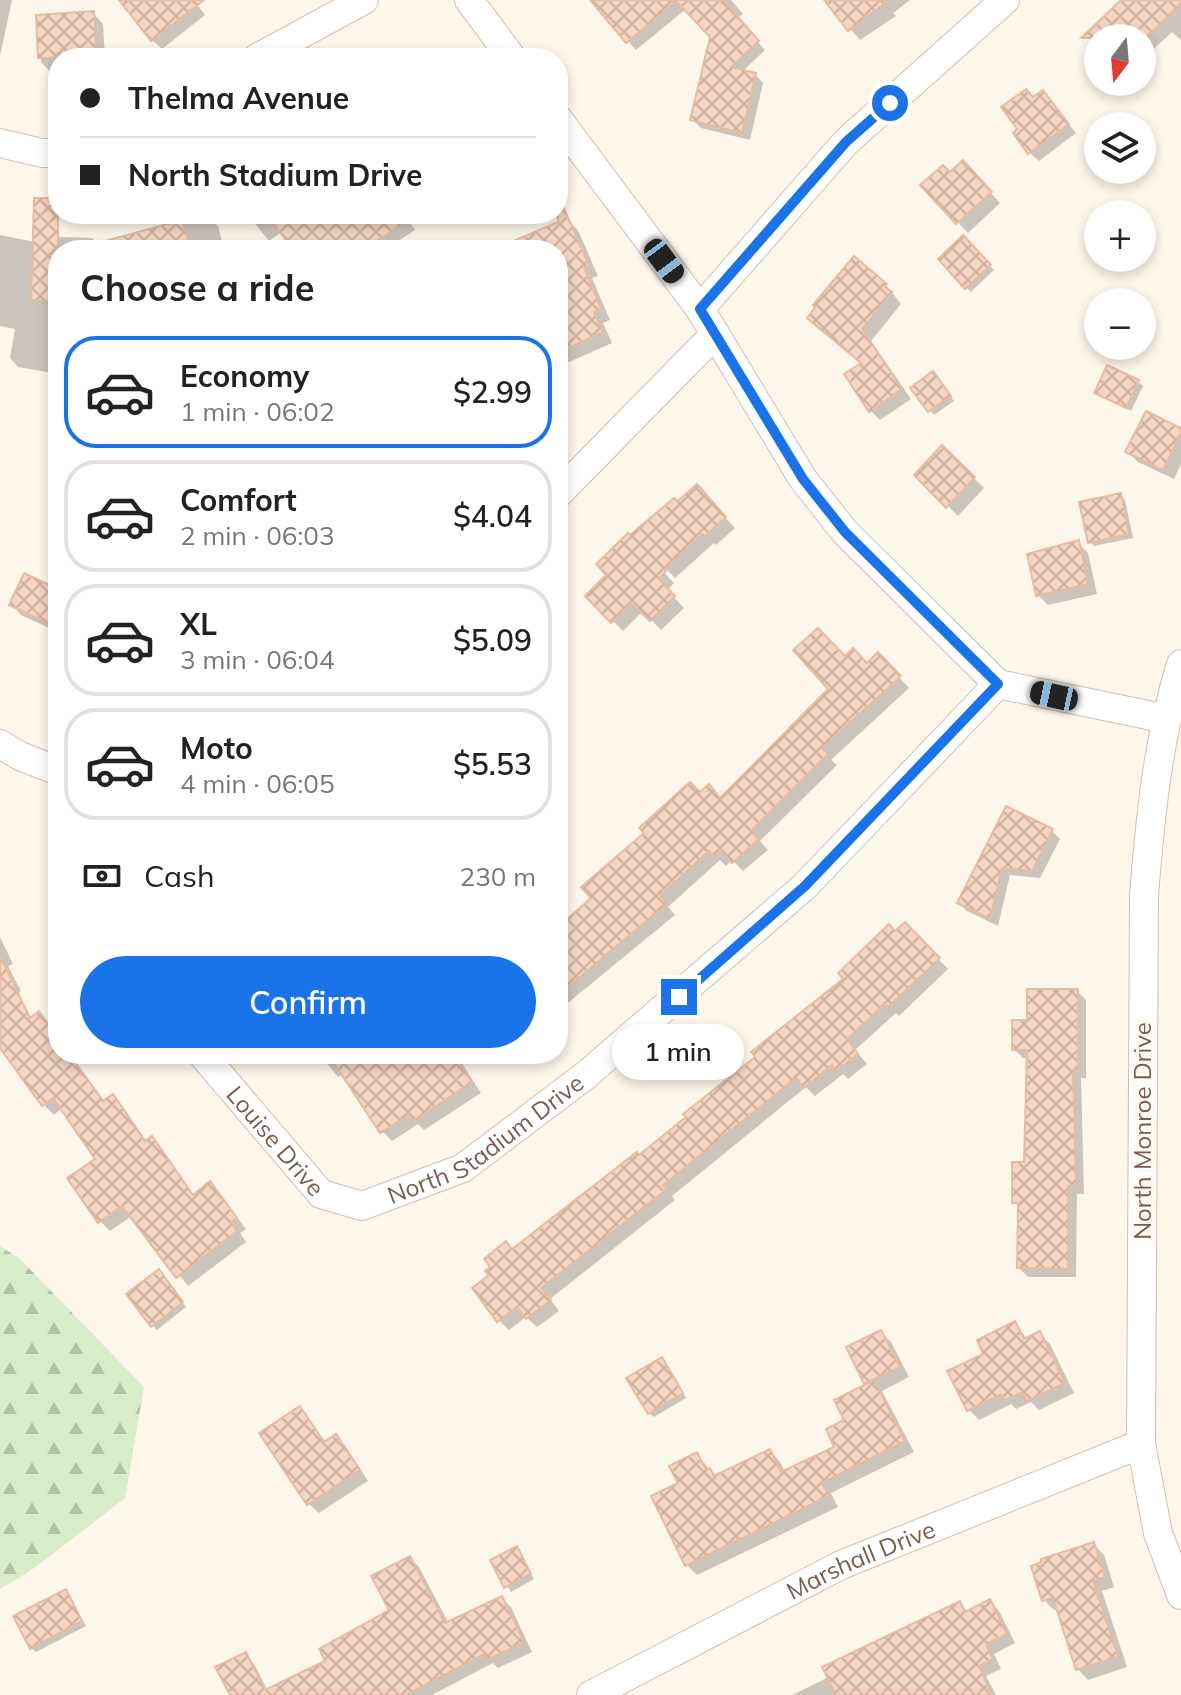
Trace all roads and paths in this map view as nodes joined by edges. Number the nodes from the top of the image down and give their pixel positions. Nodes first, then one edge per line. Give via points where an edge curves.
1 (364, 0) edge
2 (469, 0) edge
3 (1005, 0) edge
4 (275, 48) edge
5 (505, 48) edge
6 (568, 132) edge
7 (0, 143) edge
8 (48, 153) edge
9 (700, 309) junction
10 (715, 334) junction
11 (568, 484) edge
12 (1181, 664) edge
13 (998, 684) junction
14 (1167, 719) junction
15 (0, 744) edge
16 (48, 767) edge
17 (210, 1064) edge
18 (362, 1206) joint
19 (1141, 1444) junction
20 (1181, 1595) edge
21 (635, 1685) edge
22 (591, 1695) edge

1 - 4 street
2 - 5 street
3 - 9 street via 846,142
6 - 9 street
7 - 8 street
9 - 10 street
10 - 11 street
10 - 13 street via 784,451 837,522
12 - 14 street, North Monroe Drive
13 - 14 street
13 - 18 street, North Stadium Drive via 805,886 586,1075 463,1168
14 - 19 street, North Monroe Drive via 1144,896
15 - 16 street
17 - 18 street, Louise Drive via 321,1194
19 - 20 street, North Monroe Drive via 1158,1533
19 - 21 street, Marshall Drive via 841,1565
21 - 22 street, Marshall Drive

